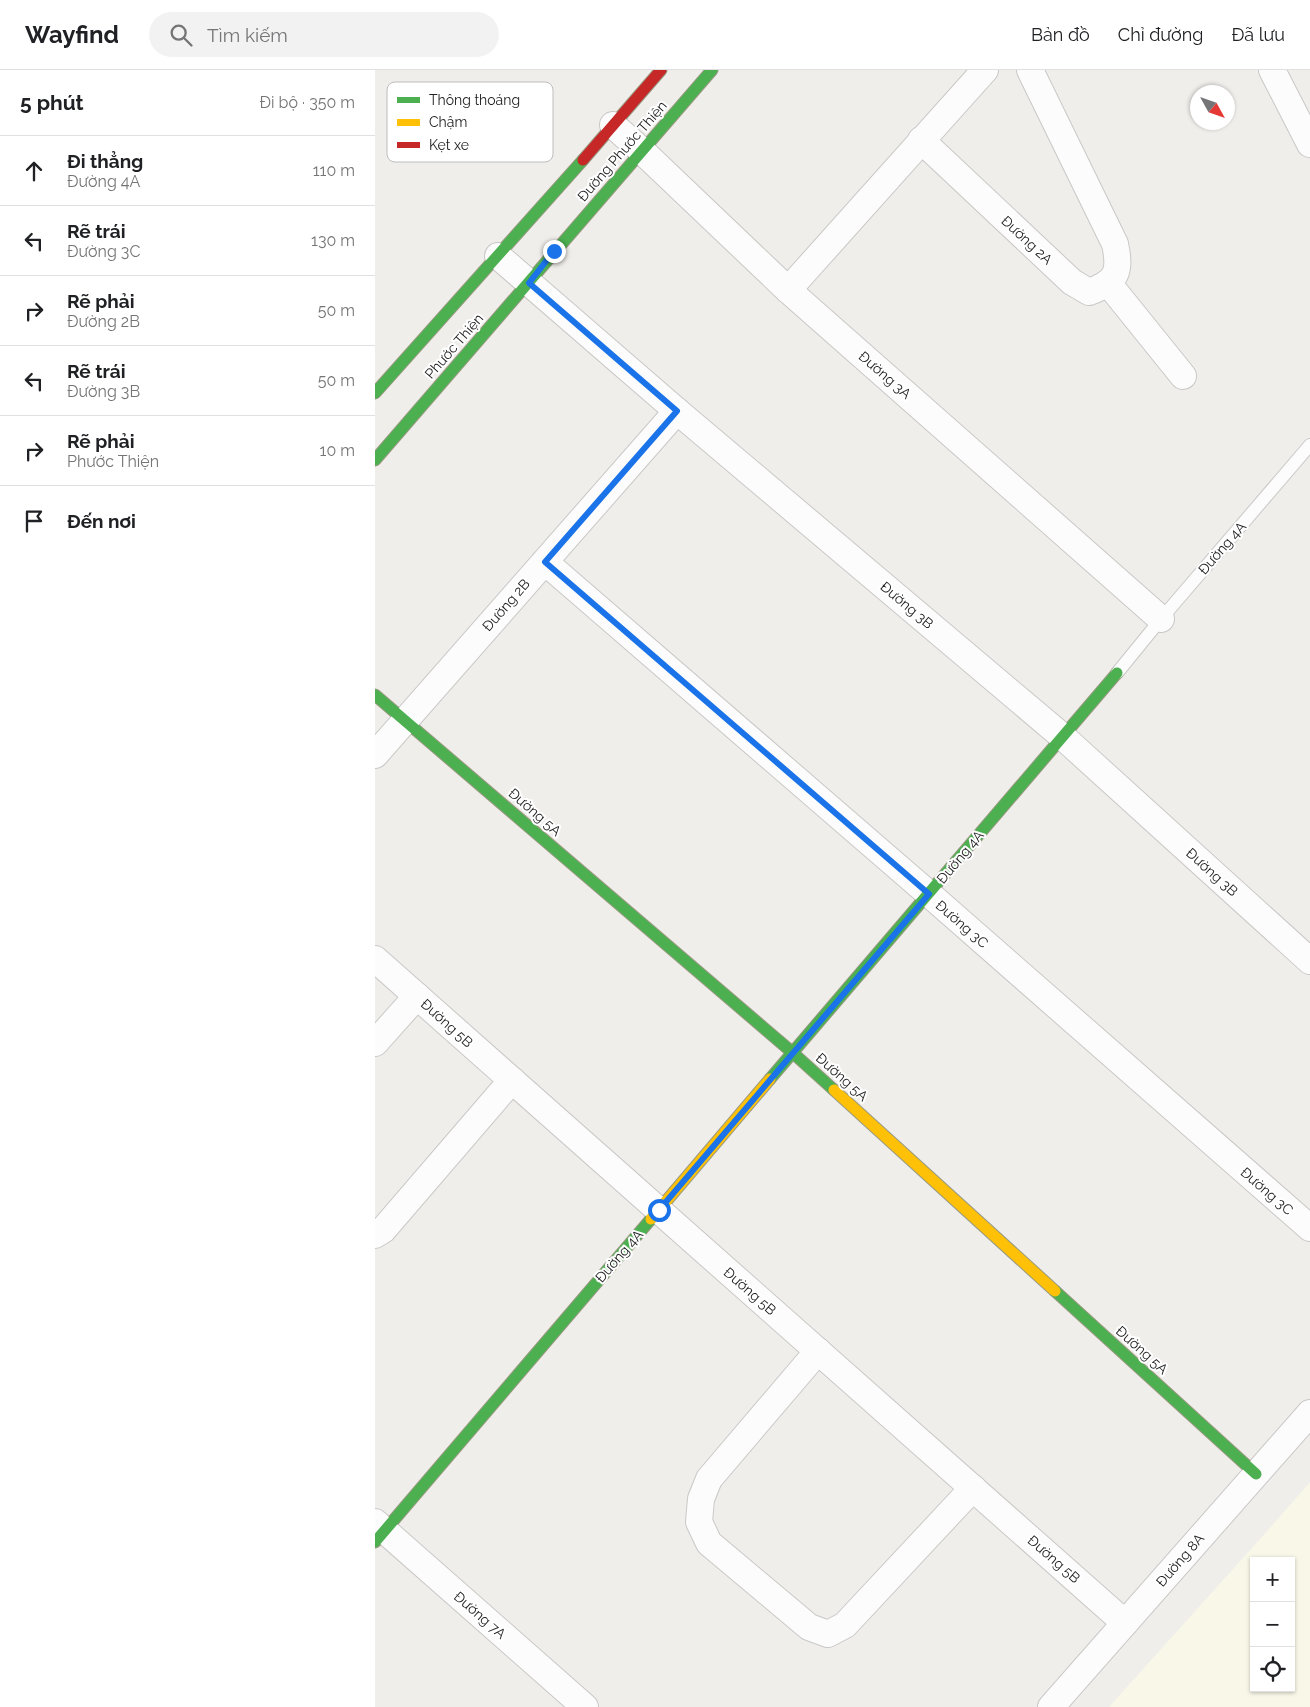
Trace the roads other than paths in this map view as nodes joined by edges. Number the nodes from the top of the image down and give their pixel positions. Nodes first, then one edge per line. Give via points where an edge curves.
1 (661, 70) edge
2 (713, 70) edge
3 (985, 70) edge
4 (1030, 70) edge
5 (1272, 70) edge
6 (613, 125) junction
7 (921, 140) junction
8 (1310, 144) edge
9 (642, 151) junction
10 (525, 227) joint
11 (554, 251) joint
12 (498, 256) junction
13 (1108, 282) junction
14 (529, 283) junction
15 (789, 290) junction
16 (1183, 376) dead end
17 (375, 393) edge
18 (677, 411) junction
19 (1310, 445) edge
20 (375, 460) edge
21 (545, 562) junction
22 (1161, 619) junction
23 (1117, 673) joint
24 (375, 695) edge
25 (405, 721) junction
26 (1063, 737) junction
27 (375, 755) edge
28 (929, 894) junction
29 (375, 960) edge
30 (1310, 961) edge
31 (417, 996) junction
32 (375, 1043) edge
33 (793, 1053) junction
34 (511, 1080) junction
35 (659, 1210) junction
36 (1310, 1228) edge
37 (375, 1235) edge
38 (818, 1351) junction
39 (1310, 1413) edge
40 (1256, 1474) junction
41 (973, 1488) junction
42 (378, 1532) edge
43 (1125, 1623) junction
44 (585, 1707) edge
45 (1051, 1707) edge

1 - 6 street, Đường Phước Thiện
2 - 9 street, Đường Phước Thiện
3 - 7 street
4 - 13 street via 1115,244 1119,262 1115,278
5 - 8 street
6 - 9 street, Đường 3A
6 - 10 street, Đường Phước Thiện
7 - 13 street, Đường 2A via 1072,282 1089,292 1102,288
7 - 15 street
9 - 11 street, Đường Phước Thiện
9 - 15 street, Đường 3A
10 - 12 street, Phước Thiện
11 - 14 street, Phước Thiện
12 - 14 street, Đường 3B
12 - 17 street, Phước Thiện
13 - 16 street
14 - 18 street, Đường 3B
14 - 20 street, Phước Thiện
15 - 22 street, Đường 3A
18 - 21 street, Đường 2B
18 - 26 street, Đường 3B
19 - 22 lane, Đường 4A
21 - 25 street, Đường 2B
21 - 28 street, Đường 3C
22 - 23 lane, Đường 4A
23 - 26 street, Đường 4A
24 - 25 street, Đường 5A
25 - 27 street, Đường 2B
25 - 33 street, Đường 5A
26 - 28 street, Đường 4A
26 - 30 street, Đường 3B
28 - 33 street, Đường 4A
28 - 36 street, Đường 3C
29 - 31 street, Đường 5B
31 - 32 street
31 - 34 street, Đường 5B
33 - 35 street, Đường 4A
33 - 40 street, Đường 5A
34 - 35 street, Đường 5B
34 - 37 street via 383,1230
35 - 38 street, Đường 5B
35 - 42 street, Đường 4A
38 - 41 street, Đường 5B
38 - 41 street via 709,1479 701,1499 699,1522 709,1543 809,1627 828,1634 845,1625
39 - 40 street, Đường 8A
40 - 43 street, Đường 8A
41 - 43 street, Đường 5B
42 - 44 street, Đường 7A
43 - 45 street, Đường 8A

